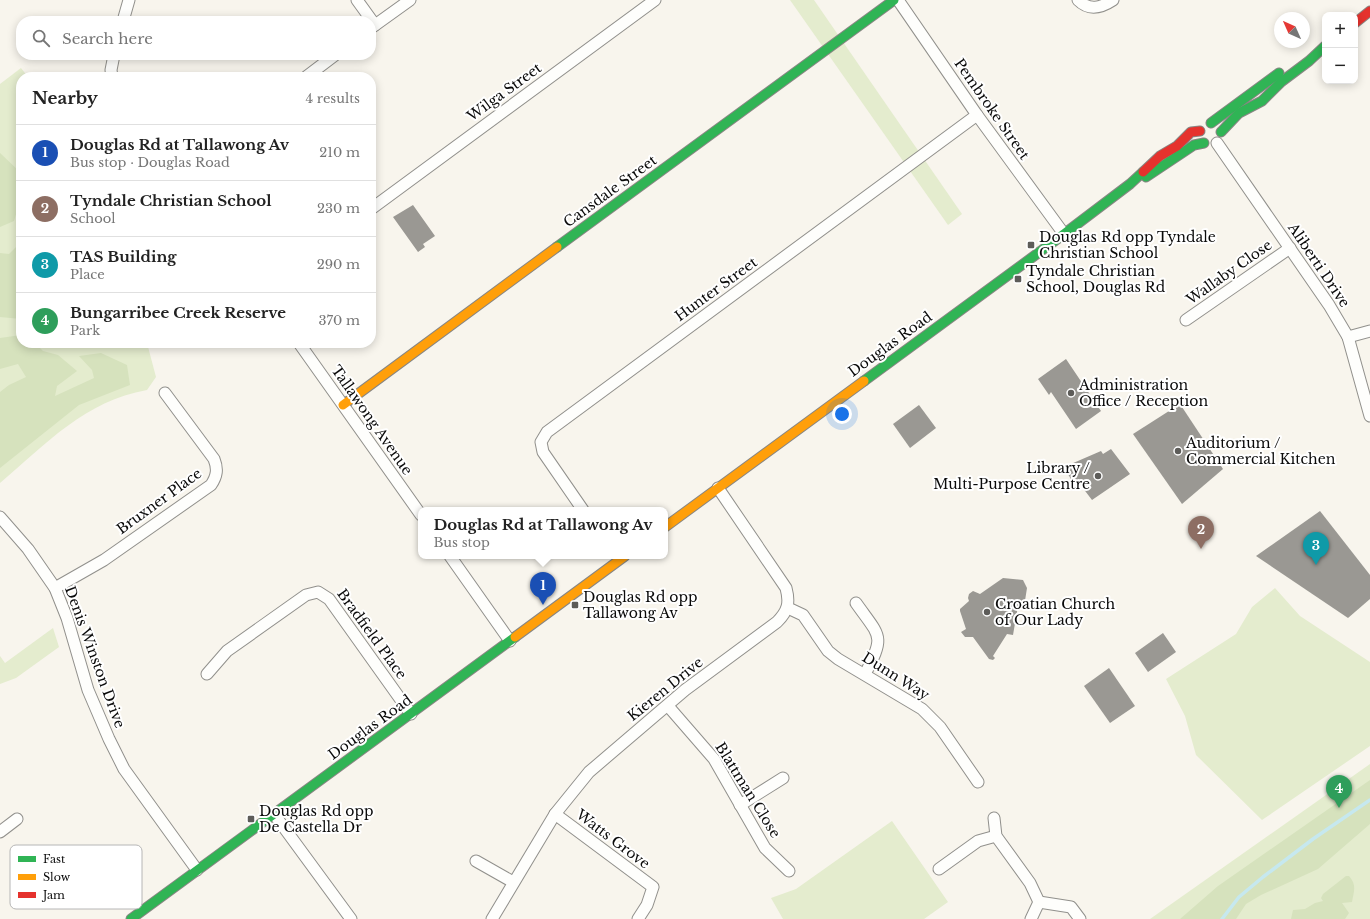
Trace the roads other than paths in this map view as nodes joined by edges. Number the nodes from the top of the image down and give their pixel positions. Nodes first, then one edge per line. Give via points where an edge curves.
1 (129, 0) edge
2 (357, 0) edge
3 (410, 0) edge
4 (655, 0) edge
5 (894, 0) edge
6 (898, 0) edge
7 (1078, 0) edge
8 (1113, 0) edge
9 (1370, 11) edge
10 (124, 16) edge
11 (366, 16) edge
12 (1358, 21) edge
13 (376, 25) edge
14 (1322, 48) edge
15 (1323, 48) edge
16 (113, 60) edge
17 (328, 60) edge
18 (111, 72) edge
19 (313, 72) edge
20 (977, 115) junction
21 (1211, 123) junction
22 (1200, 131) junction
23 (1219, 137) junction
24 (1204, 143) junction
25 (1130, 184) junction
26 (376, 205) edge
27 (1064, 234) junction
28 (1290, 248) junction
29 (1186, 320) dead end
30 (1370, 331) edge
31 (1348, 337) junction
32 (303, 348) edge
33 (165, 393) dead end
34 (343, 405) junction
35 (1370, 416) edge
36 (718, 488) junction
37 (581, 507) edge
38 (418, 511) edge
39 (0, 517) edge
40 (668, 525) edge
41 (452, 559) edge
42 (617, 559) edge
43 (55, 588) junction
44 (856, 603) dead end
45 (788, 608) junction
46 (510, 641) junction
47 (208, 674) dead end
48 (865, 674) junction
49 (668, 706) junction
50 (411, 714) junction
51 (783, 778) dead end
52 (978, 782) dead end
53 (740, 804) junction
54 (274, 814) junction
55 (555, 814) junction
56 (994, 818) dead end
57 (17, 819) dead end
58 (0, 832) edge
59 (996, 836) junction
60 (476, 861) dead end
61 (939, 869) dead end
62 (197, 870) junction
63 (789, 871) dead end
64 (513, 882) junction
65 (1039, 902) junction
66 (131, 919) edge
67 (351, 919) edge
68 (492, 919) edge
69 (638, 919) edge
70 (1031, 919) edge
71 (1080, 919) edge

1 - 10 street
2 - 11 street
3 - 13 street
4 - 26 street, Wilga Street
5 - 34 street, Cansdale Street
6 - 20 street, Pembroke Street
7 - 8 street via 1086,6 1096,8
9 - 12 street
14 - 21 street, Douglas Road via 1297,58
15 - 23 street, Douglas Road via 1262,101 1239,113
16 - 18 street
17 - 19 street
20 - 27 street, Pembroke Street
20 - 37 street, Hunter Street via 547,432 541,442 542,452
21 - 22 street, Douglas Road via 1204,125
21 - 23 street via 1217,126
22 - 24 street
22 - 25 street, Douglas Road via 1191,132
23 - 24 street, Douglas Road via 1210,145
23 - 28 street, Aliberti Drive
24 - 25 street, Douglas Road via 1194,145 1149,176
25 - 27 street, Douglas Road
27 - 36 street, Douglas Road
28 - 29 street, Wallaby Close
28 - 31 street, Aliberti Drive
30 - 31 street
31 - 35 street, Aliberti Drive
32 - 34 street, Tallawong Avenue
33 - 43 street, Bruxner Place via 214,459 217,470 214,480 104,560
34 - 38 street, Tallawong Avenue
36 - 40 street, Douglas Road
36 - 45 street via 786,588
39 - 43 street, Denis Winston Drive via 28,549
41 - 46 street
42 - 46 street, Douglas Road
43 - 62 street, Denis Winston Drive via 67,618 88,690 115,751 132,782
44 - 48 street via 875,629 879,643
45 - 48 street, Dunn Way via 803,615 828,651
45 - 49 street, Kieren Drive via 778,622 685,690
46 - 50 street, Douglas Road
47 - 50 street, Bradfield Place via 227,651 306,595 318,592 329,599
48 - 52 street, Dunn Way via 922,708
49 - 53 street, Blattman Close via 714,759
49 - 55 street, Kieren Drive via 589,772
50 - 54 street, Douglas Road
51 - 53 street
53 - 63 street, Blattman Close via 765,848
54 - 62 street, Douglas Road
54 - 67 street
55 - 64 street, Kieren Drive
55 - 69 street, Watts Grove via 653,887 647,905
56 - 59 street
57 - 58 street
59 - 61 street via 978,841
59 - 65 street via 1030,883
60 - 64 street
62 - 66 street, Douglas Road
64 - 68 street, Kieren Drive
65 - 70 street
65 - 71 street via 1071,906

